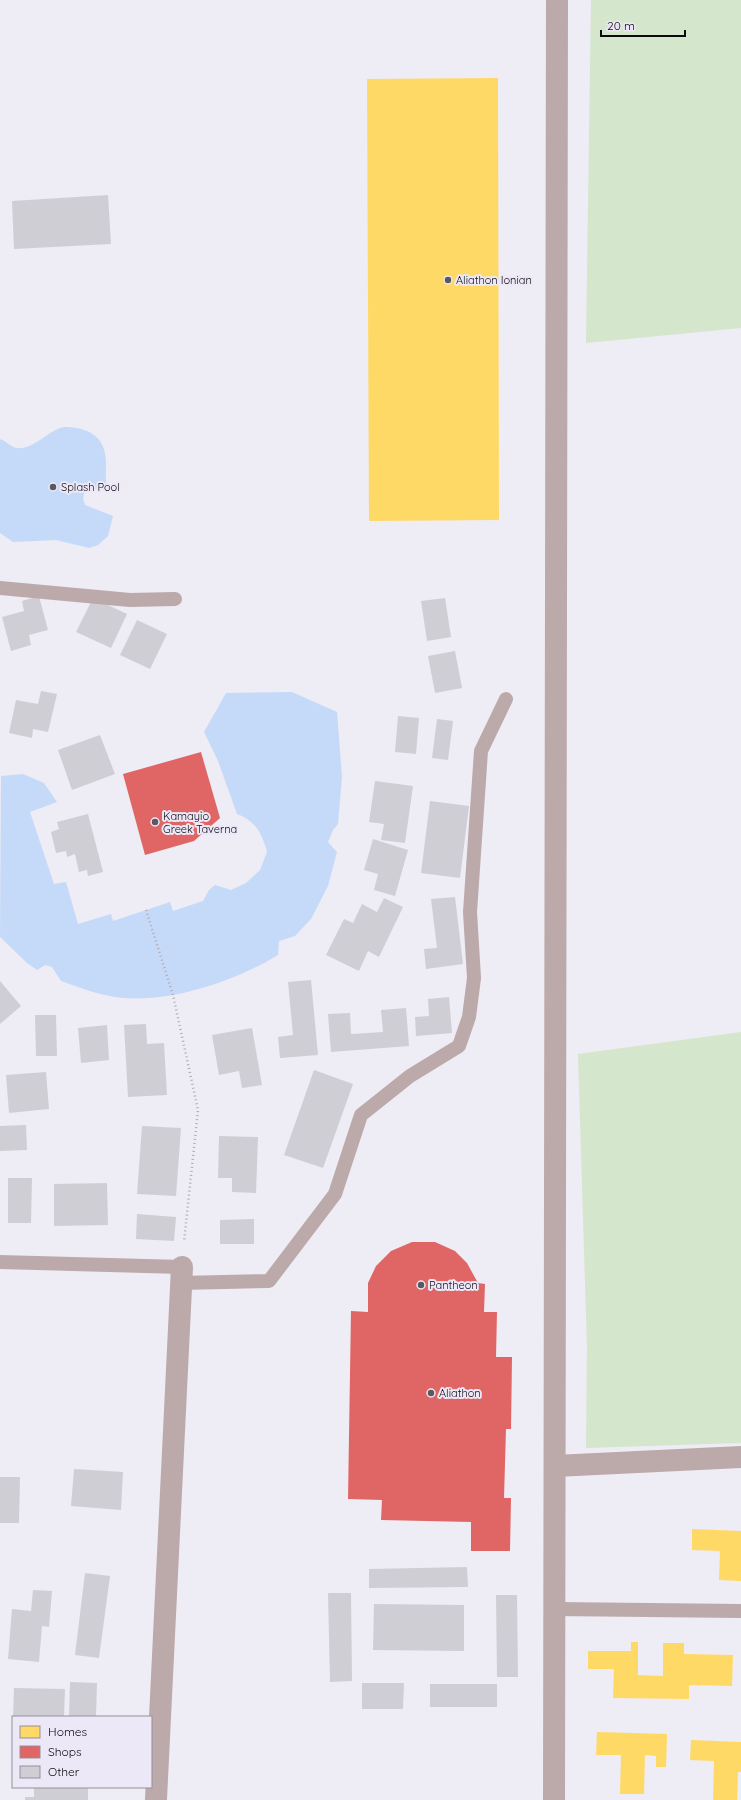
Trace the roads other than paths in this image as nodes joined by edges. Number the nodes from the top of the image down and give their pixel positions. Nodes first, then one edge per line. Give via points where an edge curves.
1 (557, 0) edge
2 (0, 588) edge
3 (175, 599) dead end
4 (506, 699) dead end
5 (0, 1262) edge
6 (181, 1275) junction
7 (741, 1457) edge
8 (555, 1466) junction
9 (554, 1609) junction
10 (741, 1611) edge
11 (152, 1800) edge
12 (554, 1800) edge

1 - 8 street
2 - 3 lane via 130,600
4 - 6 lane via 481,751 470,912 474,978 469,1017 458,1046 410,1076 361,1115 335,1194 269,1281
5 - 6 lane
6 - 11 street
7 - 8 street
8 - 9 street
9 - 10 lane
9 - 12 street

